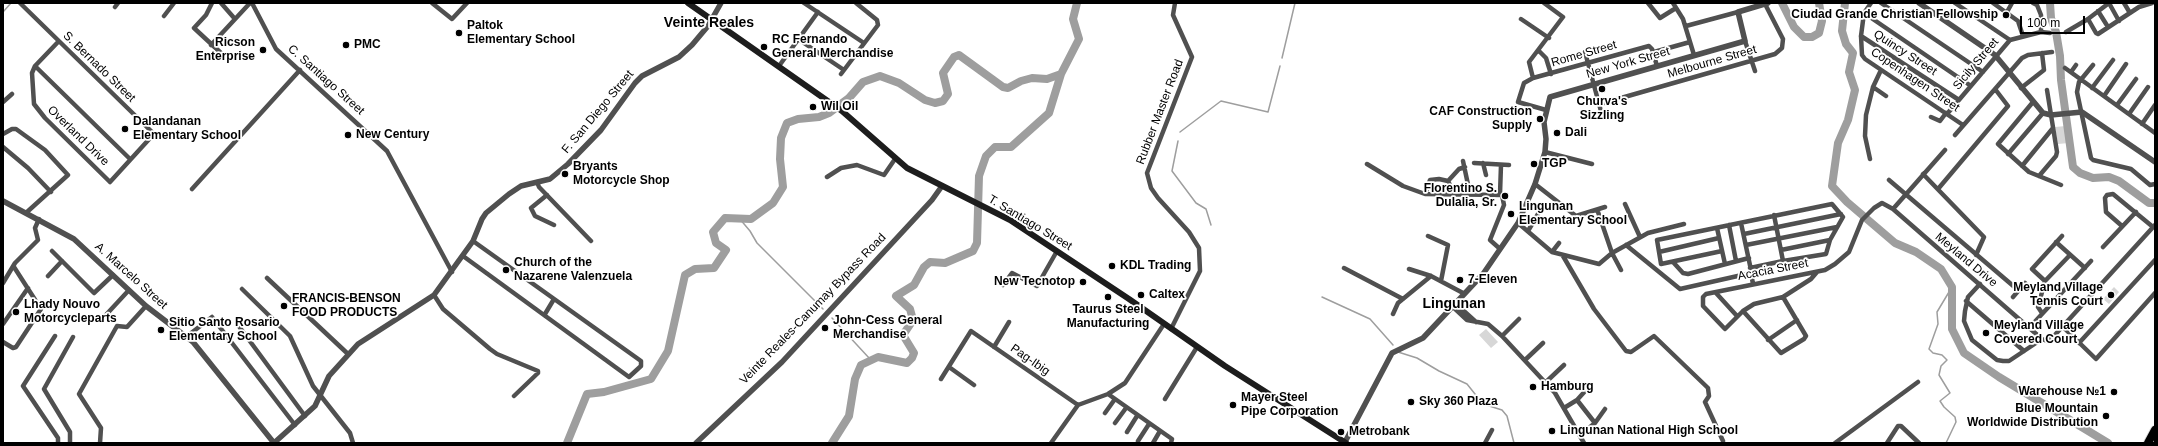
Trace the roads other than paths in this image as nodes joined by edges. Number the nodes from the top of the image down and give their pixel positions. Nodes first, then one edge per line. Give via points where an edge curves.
1 (20, 3) edge
2 (174, 3) edge
3 (212, 3) edge
4 (221, 3) edge
5 (251, 3) edge
6 (432, 3) edge
7 (467, 3) edge
8 (688, 3) edge
9 (721, 3) edge
10 (804, 3) edge
11 (856, 3) edge
12 (1176, 3) edge
13 (1544, 3) edge
14 (1673, 3) edge
15 (1766, 3) edge
16 (1870, 3) edge
17 (1881, 3) edge
18 (1919, 3) edge
19 (1955, 3) edge
20 (1993, 3) edge
21 (2012, 3) edge
22 (2033, 3) edge
23 (2109, 3) edge
24 (2124, 3) edge
25 (2152, 3) edge
26 (1651, 4) edge
27 (1676, 8) junction
28 (2098, 11) junction
29 (818, 12) junction
30 (1738, 12) junction
31 (2007, 12) junction
32 (1864, 13) junction
33 (2130, 14) junction
34 (164, 16) dead end
35 (235, 19) junction
36 (2088, 19) junction
37 (712, 20) junction
38 (1521, 20) dead end
39 (2118, 21) junction
40 (1686, 26) junction
41 (2108, 27) junction
42 (2041, 32) junction
43 (2066, 32) dead end
44 (2050, 33) dead end
45 (1861, 36) junction
46 (2023, 36) junction
47 (1549, 38) junction
48 (798, 39) junction
49 (2010, 40) junction
50 (1746, 41) junction
51 (58, 42) junction
52 (1690, 42) junction
53 (864, 43) junction
54 (211, 45) junction
55 (1539, 50) junction
56 (1585, 52) dead end
57 (1654, 52) junction
58 (2052, 52) dead end
59 (221, 53) dead end
60 (2042, 53) junction
61 (1694, 55) junction
62 (1995, 56) junction
63 (2112, 60) dead end
64 (1752, 61) junction
65 (1588, 63) junction
66 (2126, 64) dead end
67 (2076, 65) dead end
68 (2093, 65) dead end
69 (35, 66) junction
70 (779, 66) junction
71 (1658, 66) junction
72 (2065, 68) dead end
73 (300, 70) junction
74 (1881, 70) junction
75 (1755, 71) dead end
76 (1984, 72) junction
77 (2009, 72) junction
78 (2071, 72) junction
79 (1551, 74) junction
80 (1533, 78) junction
81 (2082, 79) junction
82 (2136, 79) dead end
83 (1593, 85) junction
84 (1971, 86) junction
85 (1872, 87) junction
86 (2148, 87) dead end
87 (1995, 88) junction
88 (2021, 88) junction
89 (2092, 88) junction
90 (2047, 90) dead end
91 (12, 94) dead end
92 (1886, 96) dead end
93 (2104, 96) junction
94 (1959, 100) junction
95 (3, 102) edge
96 (2033, 102) junction
97 (1600, 104) junction
98 (2117, 105) junction
99 (2155, 105) edge
100 (1546, 110) junction
101 (2082, 112) junction
102 (2043, 113) junction
103 (1946, 114) junction
104 (2129, 114) junction
105 (1602, 115) dead end
106 (2051, 116) junction
107 (1931, 117) dead end
108 (2142, 124) junction
109 (1963, 125) junction
110 (2054, 128) junction
111 (2155, 132) edge
112 (3, 134) edge
113 (1954, 135) dead end
114 (3, 147) edge
115 (1945, 150) dead end
116 (1545, 152) junction
117 (2008, 154) junction
118 (130, 159) junction
119 (895, 159) junction
120 (1870, 159) dead end
121 (1463, 161) dead end
122 (2155, 162) edge
123 (1474, 163) dead end
124 (1483, 163) junction
125 (1367, 164) dead end
126 (1592, 164) dead end
127 (1501, 165) junction
128 (1509, 166) dead end
129 (2022, 166) junction
130 (1464, 167) junction
131 (1923, 174) junction
132 (1486, 175) dead end
133 (2039, 176) junction
134 (826, 177) dead end
135 (1889, 180) dead end
136 (1448, 181) junction
137 (110, 182) joint
138 (538, 182) junction
139 (1535, 184) junction
140 (2155, 184) edge
141 (2061, 185) dead end
142 (942, 186) junction
143 (192, 189) dead end
144 (1938, 189) junction
145 (51, 192) junction
146 (1425, 194) junction
147 (1470, 194) junction
148 (1500, 194) junction
149 (1455, 195) junction
150 (1907, 195) junction
151 (547, 196) junction
152 (3, 201) edge
153 (1625, 204) dead end
154 (1605, 207) dead end
155 (1893, 209) junction
156 (27, 212) junction
157 (1598, 212) dead end
158 (2136, 212) junction
159 (1538, 214) dead end
160 (1841, 214) junction
161 (1774, 215) junction
162 (39, 219) junction
163 (1518, 223) junction
164 (1741, 223) junction
165 (1684, 224) dead end
166 (554, 225) dead end
167 (1728, 225) junction
168 (2122, 226) junction
169 (2154, 226) edge
170 (1776, 227) junction
171 (1837, 227) junction
172 (1716, 228) junction
173 (1528, 231) junction
174 (1744, 234) junction
175 (1428, 236) dead end
176 (2062, 236) dead end
177 (1640, 237) junction
178 (1719, 238) junction
179 (1778, 239) junction
180 (1830, 240) junction
181 (473, 241) junction
182 (591, 241) dead end
183 (2056, 242) junction
184 (1559, 243) dead end
185 (1626, 245) junction
186 (1746, 245) junction
187 (2103, 247) dead end
188 (1499, 248) junction
189 (1781, 250) junction
190 (52, 251) dead end
191 (1058, 251) junction
192 (1722, 251) junction
193 (1552, 252) junction
194 (1659, 252) junction
195 (1612, 253) junction
196 (1976, 255) junction
197 (2070, 255) junction
198 (463, 256) junction
199 (1563, 256) junction
200 (1749, 258) junction
201 (2155, 260) edge
202 (62, 261) junction
203 (1736, 261) junction
204 (1783, 261) junction
205 (2090, 261) dead end
206 (1673, 262) junction
207 (1661, 264) junction
208 (1725, 264) junction
209 (1654, 266) junction
210 (14, 267) junction
211 (1344, 268) dead end
212 (2085, 268) junction
213 (1409, 269) dead end
214 (1622, 270) dead end
215 (1751, 270) junction
216 (452, 272) junction
217 (1816, 272) junction
218 (113, 275) junction
219 (48, 276) dead end
220 (1431, 276) junction
221 (267, 278) dead end
222 (1441, 281) junction
223 (2045, 281) junction
224 (3, 283) edge
225 (2025, 283) dead end
226 (1753, 284) junction
227 (1980, 284) junction
228 (1003, 285) dead end
229 (28, 288) junction
230 (242, 289) dead end
231 (129, 290) junction
232 (2018, 290) junction
233 (1463, 293) junction
234 (1716, 293) junction
235 (2155, 294) edge
236 (434, 295) junction
237 (1783, 297) junction
238 (2013, 297) dead end
239 (1403, 299) junction
240 (554, 300) junction
241 (1966, 301) junction
242 (1454, 304) junction
243 (146, 306) junction
244 (1743, 311) junction
245 (2042, 313) junction
246 (544, 314) junction
247 (1393, 314) dead end
248 (1737, 316) junction
249 (104, 317) dead end
250 (1520, 319) dead end
251 (1797, 320) junction
252 (1009, 322) dead end
253 (3, 324) edge
254 (1164, 324) junction
255 (238, 325) dead end
256 (2062, 326) junction
257 (2030, 327) junction
258 (1171, 328) junction
259 (55, 336) dead end
260 (1502, 336) junction
261 (73, 337) dead end
262 (186, 338) junction
263 (2042, 339) junction
264 (1768, 340) junction
265 (3, 342) edge
266 (2079, 343) junction
267 (1543, 344) dead end
268 (994, 347) junction
269 (1197, 347) junction
270 (2024, 351) junction
271 (348, 354) junction
272 (1525, 360) junction
273 (1564, 365) dead end
274 (949, 367) junction
275 (941, 379) dead end
276 (1546, 382) junction
277 (1918, 382) dead end
278 (974, 385) dead end
279 (1587, 389) dead end
280 (1108, 394) junction
281 (320, 396) junction
282 (514, 396) dead end
283 (1115, 399) junction
284 (1165, 399) dead end
285 (1576, 400) junction
286 (1078, 405) junction
287 (1126, 408) junction
288 (1564, 408) junction
289 (1605, 409) dead end
290 (1105, 413) dead end
291 (305, 416) junction
292 (1137, 416) junction
293 (1115, 423) dead end
294 (1595, 423) junction
295 (1149, 424) junction
296 (295, 425) junction
297 (1492, 430) dead end
298 (2155, 430) edge
299 (1160, 431) junction
300 (1127, 432) dead end
301 (1580, 435) junction
302 (1138, 441) dead end
303 (1723, 441) dead end
304 (58, 443) edge
305 (70, 443) edge
306 (100, 443) edge
307 (274, 443) edge
308 (353, 443) edge
309 (696, 443) edge
310 (1051, 443) edge
311 (1153, 443) edge
312 (1171, 443) edge
313 (1346, 443) edge
314 (1485, 443) edge
315 (1584, 443) edge
316 (1835, 443) edge
317 (1887, 443) edge
318 (1919, 443) edge
319 (2148, 443) edge

1 - 51 street, S. Bernado Street
2 - 34 street
3 - 54 street via 206,15 194,28
4 - 35 street
5 - 35 street
5 - 73 street, C. Santiago Street via 276,49
6 - 7 street via 450,19 453,19
8 - 37 main road, T. Santiago Street
9 - 37 street, F. San Diego Street
10 - 29 street
11 - 53 street via 877,20 878,24
12 - 258 street, Rubber Master Road via 1173,15 1192,57 1147,173 1151,188 1189,232 1199,248 1200,272
13 - 47 street via 1564,16
14 - 27 street
15 - 30 street
15 - 64 street, Melbourne Street via 1783,39 1782,48 1775,54
16 - 32 street, Copenhagen Street
17 - 76 street
18 - 62 street
19 - 49 street
20 - 31 street
21 - 31 street
22 - 42 street via 2037,5 2041,15
23 - 28 street
23 - 39 street
24 - 33 street
25 - 33 street
26 - 27 street via 1660,18
27 - 40 street
28 - 36 street
28 - 41 street
29 - 48 street
29 - 53 street
30 - 40 street
30 - 50 street
31 - 46 street via 2018,21
32 - 45 street, Copenhagen Street
32 - 84 street
33 - 39 street
35 - 54 street
36 - 41 street via 2097,34
36 - 43 street
37 - 70 main road, T. Santiago Street
37 - 138 street, F. San Diego Street via 679,57 642,76 634,83 601,130 573,160 550,179
38 - 47 street
39 - 41 street
40 - 52 street
42 - 44 street, Sicily Street
42 - 46 street, Sicily Street
45 - 74 street, Copenhagen Street via 1862,55
45 - 94 street, Quincy Street
46 - 49 street, Sicily Street
47 - 55 street
48 - 53 street via 842,72
48 - 70 street
49 - 62 street, Sicily Street
50 - 61 street, New York Street
50 - 64 street
51 - 69 street
51 - 118 street, S. Bernado Street via 152,132 152,136
52 - 57 street
52 - 61 street
54 - 59 street
55 - 79 street via 1546,58
55 - 80 street via 1529,63
56 - 65 street
57 - 65 street, Rome Street via 1649,46
57 - 71 street
58 - 60 street
60 - 77 street via 2028,55
60 - 88 street via 2044,70
61 - 71 street, New York Street
62 - 76 street, Sicily Street
62 - 77 street
63 - 89 street
64 - 75 street
64 - 97 street, Melbourne Street
65 - 79 street, Rome Street
65 - 83 street
66 - 93 street
67 - 78 street
68 - 81 street
69 - 118 street
69 - 137 street, Overland Drive via 32,85 36,110
70 - 119 main road, T. Santiago Street via 842,111
71 - 83 street, New York Street
72 - 78 street
73 - 143 street
73 - 216 street, C. Santiago Street via 387,151
74 - 85 street
74 - 103 street, Copenhagen Street
76 - 84 street, Sicily Street
77 - 87 street
77 - 88 street
78 - 81 street
79 - 80 street, Rome Street
80 - 100 street via 1522,85 1518,101
81 - 89 street
81 - 101 street via 2077,86 2077,92
82 - 98 street
83 - 97 street
83 - 100 street, New York Street via 1553,95
84 - 94 street, Sicily Street
85 - 92 street
85 - 120 street via 1865,128
86 - 104 street
87 - 109 street
87 - 144 street via 2008,106
88 - 96 street
89 - 93 street
90 - 106 street
91 - 95 street
93 - 98 street
94 - 103 street, Sicily Street
96 - 102 street
96 - 117 street via 1998,144
97 - 105 street
98 - 104 street
99 - 108 street
100 - 116 street, New York Street
101 - 106 street
101 - 122 street
101 - 140 street via 2093,160 2131,169 2150,185
102 - 106 street
102 - 117 street
103 - 107 street via 1940,122
103 - 109 street, Copenhagen Street
104 - 108 street
106 - 110 street
108 - 111 street
109 - 113 street
110 - 129 street
110 - 133 street via 2056,156
112 - 145 street via 12,128 16,129 45,150 68,175
114 - 145 street
115 - 131 street
116 - 126 street
116 - 139 street, New York Street
117 - 129 street
118 - 137 street, S. Bernado Street
119 - 134 street via 884,175 857,165 841,168
119 - 142 main road, T. Santiago Street
121 - 130 street
123 - 124 street
124 - 127 street
124 - 132 street
125 - 146 street via 1403,186
127 - 128 street
127 - 148 street
129 - 133 street
130 - 136 street
130 - 147 street
131 - 144 street
131 - 150 street
133 - 141 street
135 - 150 street
136 - 146 street via 1432,179
136 - 149 street
138 - 151 street
138 - 181 street, F. San Diego Street via 522,186 495,205 482,219
139 - 154 street via 1576,216
139 - 163 street, New York Street
142 - 191 main road, T. Santiago Street via 1010,220
142 - 309 street, Veinte Reales-Canumay Bypass Road via 932,200 782,362
144 - 196 street via 1984,237
145 - 156 street
146 - 149 street
147 - 148 street
147 - 149 street
148 - 188 street via 1504,205 1490,240
150 - 155 street
150 - 196 street
151 - 166 street via 532,208 535,216
151 - 182 street
152 - 156 street, A. Marcelo Street
153 - 177 street
155 - 217 street, Acacia Street via 1882,203 1868,213 1862,220 1845,257 1825,270
155 - 227 street, Meyland Drive
156 - 162 street, A. Marcelo Street
157 - 195 street
158 - 168 street
158 - 168 street via 2113,194 2106,196 2106,212
158 - 169 street
159 - 173 street
160 - 161 street via 1830,203
160 - 170 street
160 - 171 street via 1843,217
161 - 164 street
161 - 170 street
162 - 210 street via 35,228 38,240 19,258
162 - 218 street, A. Marcelo Street via 74,239
163 - 173 street
163 - 188 street, New York Street
164 - 167 street
164 - 174 street
165 - 177 street via 1653,231
167 - 172 street
167 - 203 street
168 - 187 street
169 - 256 street
170 - 174 street
170 - 179 street
171 - 179 street
171 - 180 street
172 - 178 street
172 - 194 street via 1657,240
173 - 193 street
174 - 186 street
175 - 222 street via 1448,245
176 - 183 street
177 - 185 street
178 - 192 street
178 - 194 street
179 - 186 street
179 - 189 street
180 - 189 street
180 - 204 street via 1825,255
181 - 198 street, F. San Diego Street
181 - 240 street
183 - 197 street
183 - 223 street via 2032,269
184 - 193 street
185 - 195 street
185 - 209 street
186 - 200 street
188 - 233 street, New York Street via 1483,274
189 - 204 street
190 - 202 street
191 - 228 street via 1037,286 1012,273
191 - 254 main road, T. Santiago Street
192 - 206 street
192 - 208 street
193 - 199 street
194 - 207 street
195 - 199 street via 1599,264
195 - 214 street
196 - 232 street
197 - 212 street
197 - 223 street
198 - 216 street, F. San Diego Street
198 - 246 street
199 - 303 street via 1594,309 1626,351 1630,352 1654,336 1708,388 1710,393 1705,402
200 - 203 street
200 - 215 street
201 - 266 street
202 - 218 street via 94,292
202 - 219 street
203 - 208 street
204 - 215 street
205 - 212 street
206 - 207 street
206 - 208 street via 1683,273 1688,274
207 - 209 street
209 - 215 street via 1682,289
210 - 224 street
210 - 229 street
211 - 239 street
212 - 245 street
213 - 220 street
215 - 226 street
216 - 236 street, F. San Diego Street
217 - 226 street, Acacia Street
217 - 237 street via 1812,279
218 - 231 street, A. Marcelo Street
220 - 222 street
220 - 239 street
221 - 271 street
222 - 233 street
223 - 245 street via 2038,307
225 - 232 street
226 - 234 street, Acacia Street
227 - 241 street
227 - 257 street, Meyland Drive
229 - 253 street
229 - 265 street via 41,311 16,347 12,348
230 - 281 street via 290,336
231 - 243 street, A. Marcelo Street
231 - 249 street
232 - 238 street
233 - 242 street, New York Street
234 - 248 street
234 - 248 street, Acacia Street via 1704,296 1703,306 1725,329
235 - 266 street via 2096,359
236 - 271 street, F. San Diego Street via 358,344
236 - 282 street via 443,309 490,349 538,371 538,374
237 - 244 street via 1756,303
237 - 251 street
239 - 247 street
240 - 246 street
240 - 246 street via 640,362 641,366 629,377
241 - 270 street
241 - 270 street via 1964,321 1972,340 1997,360 2009,361
242 - 260 street via 1476,322 1488,324
242 - 313 street, New York Street via 1423,338 1392,353
243 - 262 street, A. Marcelo Street
243 - 306 street via 127,327 117,326 79,394 101,428
244 - 248 street
244 - 264 street
245 - 257 street
250 - 260 street
251 - 264 street
251 - 264 street via 1806,336 1798,343 1781,353
252 - 268 street
254 - 258 main road, T. Santiago Street
254 - 280 street via 1131,375 1121,387
255 - 291 street
256 - 263 street via 2047,341
256 - 266 street
257 - 263 street, Meyland Drive
258 - 269 main road, T. Santiago Street
259 - 304 street via 24,386 58,438
260 - 272 street
261 - 305 street via 44,389 70,432
262 - 296 street via 210,317
262 - 307 street, A. Marcelo Street via 193,342
263 - 270 street
267 - 272 street
268 - 274 street, Pag-Ibig via 971,331
268 - 286 street, Pag-Ibig
269 - 284 street
269 - 313 main road, T. Santiago Street
271 - 281 street, F. San Diego Street via 329,376
272 - 276 street
273 - 276 street
274 - 275 street
274 - 278 street
276 - 288 street
277 - 316 street
279 - 285 street
280 - 283 street
280 - 286 street
281 - 291 street, F. San Diego Street
281 - 308 street via 350,433
283 - 287 street
283 - 290 street
285 - 288 street
285 - 294 street
286 - 310 street
287 - 292 street
287 - 293 street
288 - 301 street
289 - 294 street
291 - 296 street, F. San Diego Street
292 - 295 street
292 - 300 street
294 - 301 street
295 - 299 street
295 - 302 street
296 - 307 street, F. San Diego Street
297 - 314 street
298 - 319 highway
299 - 311 street
299 - 312 street via 1172,439
301 - 315 street
317 - 318 street via 1893,432 1901,426

